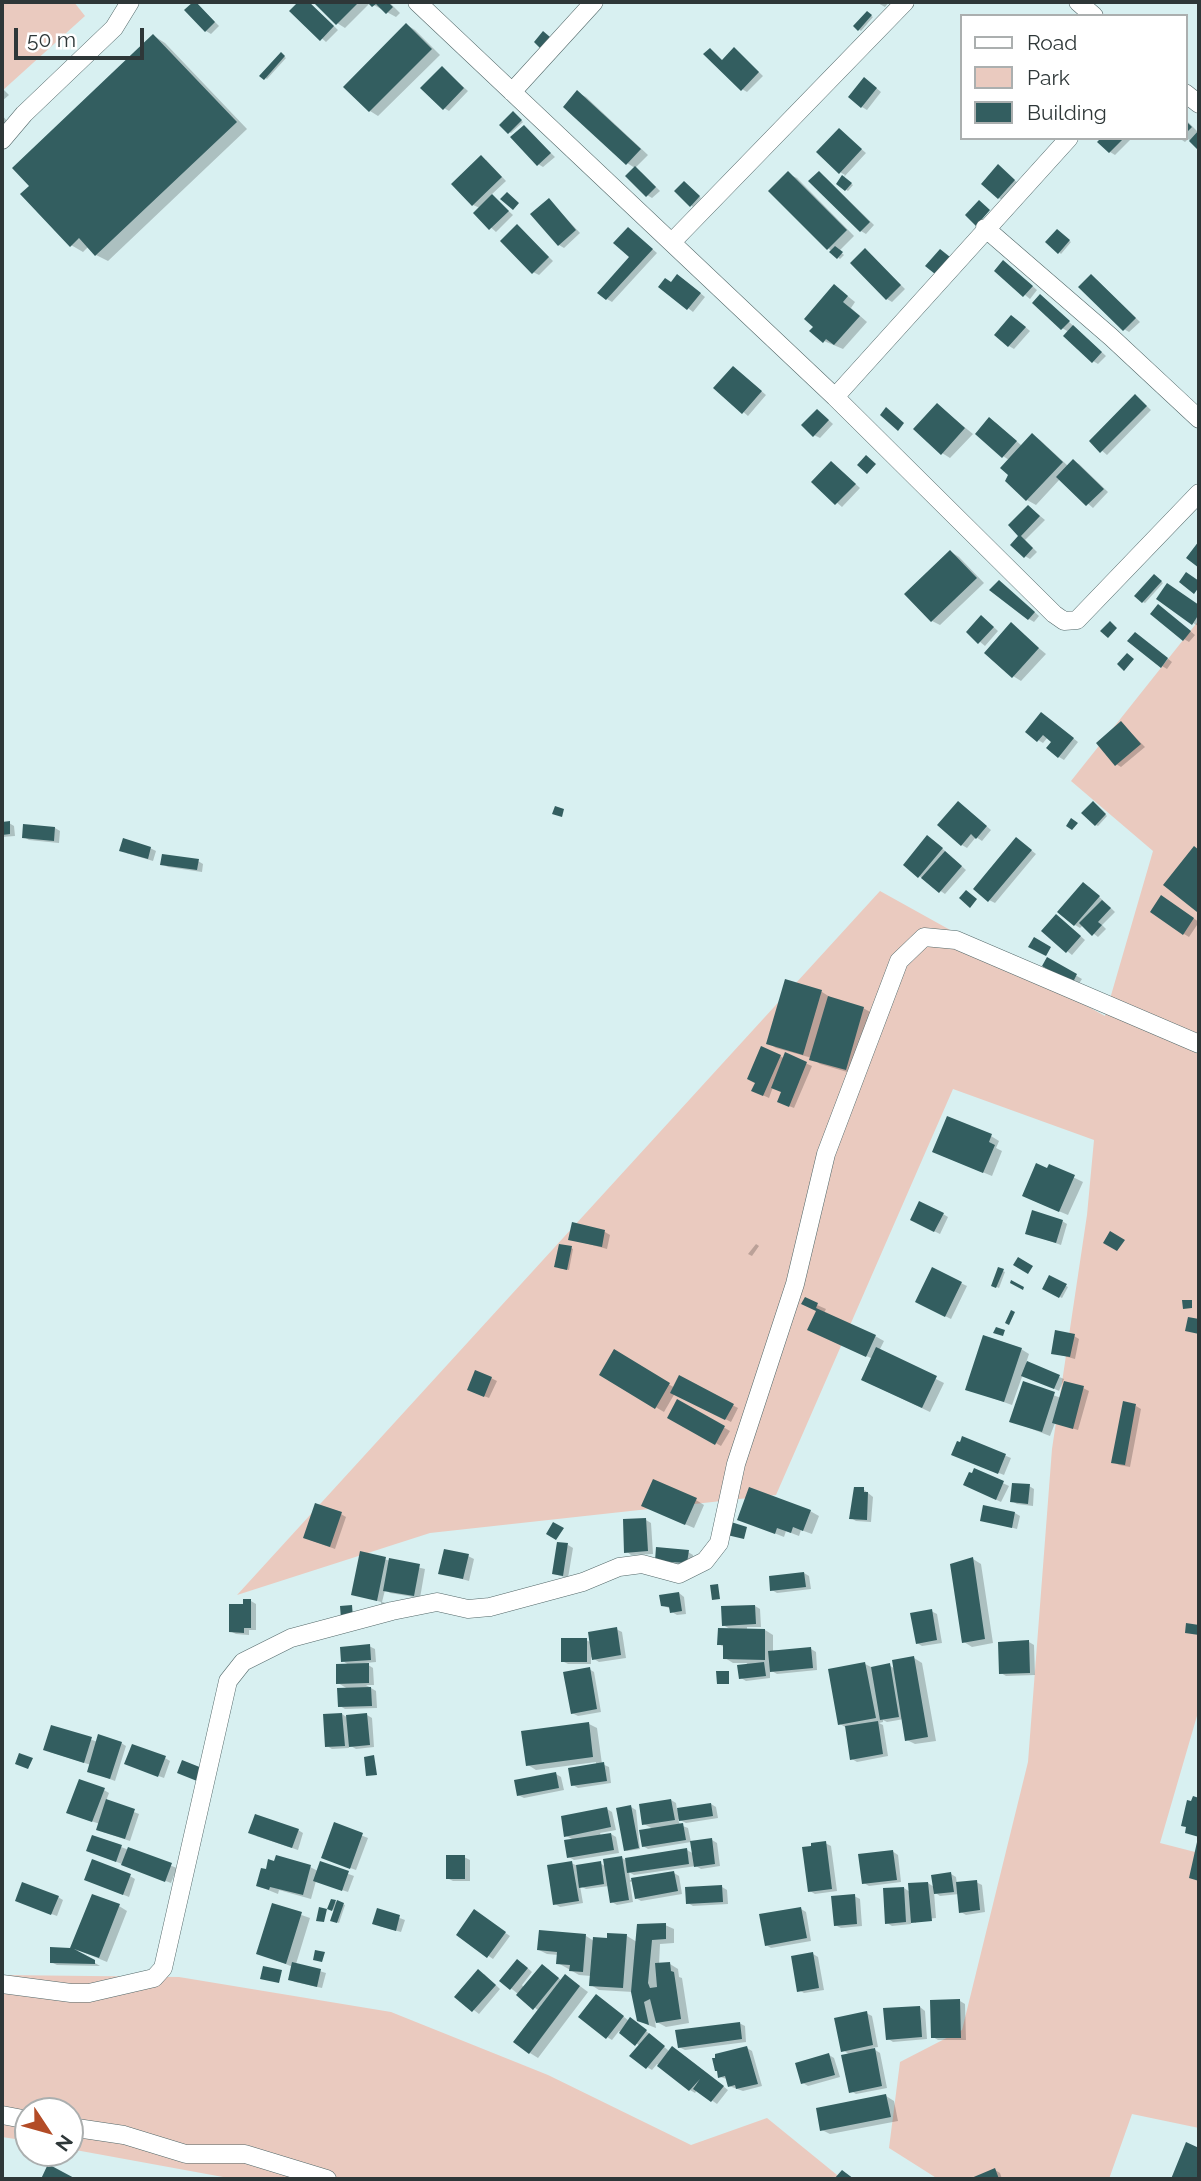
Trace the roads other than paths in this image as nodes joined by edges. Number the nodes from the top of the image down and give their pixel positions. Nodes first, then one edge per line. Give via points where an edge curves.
1 (130, 2) edge
2 (417, 2) edge
3 (594, 2) edge
4 (905, 2) edge
5 (1077, 2) edge
6 (1092, 14) edge
7 (512, 92) junction
8 (2, 140) edge
9 (1067, 140) edge
10 (985, 228) junction
11 (672, 242) junction
12 (835, 397) junction
13 (1199, 419) edge
14 (1199, 493) edge
15 (1199, 1044) edge
16 (2, 1984) edge
17 (84, 2129) edge
18 (327, 2179) edge

1 - 8 street via 114,28
2 - 7 street
3 - 7 street
4 - 11 street
5 - 6 street
7 - 11 street
9 - 10 street
10 - 12 street
10 - 13 street
11 - 12 street
12 - 14 street via 1064,621 1077,620
15 - 16 street via 956,940 924,937 899,961 826,1154 795,1283 736,1464 719,1543 705,1561 679,1574 642,1564 618,1567 583,1582 489,1607 468,1609 437,1602 392,1611 291,1638 243,1662 228,1681 163,1968 154,1978 89,1993
17 - 18 street via 124,2135 186,2154 245,2154

